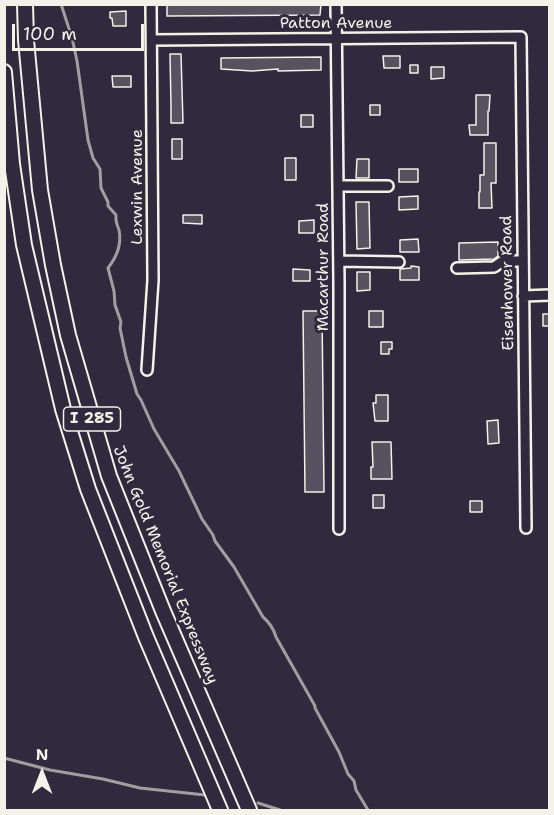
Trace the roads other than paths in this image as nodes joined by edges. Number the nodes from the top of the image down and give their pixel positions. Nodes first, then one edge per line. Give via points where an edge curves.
1 (26, 4) edge
2 (151, 4) edge
3 (336, 4) edge
4 (521, 37) joint
5 (336, 39) junction
6 (152, 40) junction
7 (4, 72) edge
8 (338, 186) junction
9 (388, 186) dead end
10 (339, 261) junction
11 (523, 261) junction
12 (399, 262) dead end
13 (457, 268) dead end
14 (549, 295) edge
15 (524, 296) junction
16 (147, 370) dead end
17 (526, 528) dead end
18 (339, 529) dead end
19 (220, 810) edge
20 (249, 810) edge

1 - 20 highway, John Gold Memorial Expressway / I 285 via 39,190 68,335 109,476
2 - 6 street, Lexwin Avenue
3 - 5 street, Macarthur Road
4 - 5 street, Patton Avenue
4 - 11 street, Eisenhower Road
5 - 6 street, Patton Avenue
5 - 8 street, Macarthur Road
6 - 16 street, Lexwin Avenue via 153,280
7 - 19 highway, I 285 via 24,245 63,409 88,489
8 - 9 street
8 - 10 street, Macarthur Road
10 - 12 street
10 - 18 street, Macarthur Road
11 - 13 street
11 - 15 street, Eisenhower Road
14 - 15 street
15 - 17 street, Eisenhower Road

